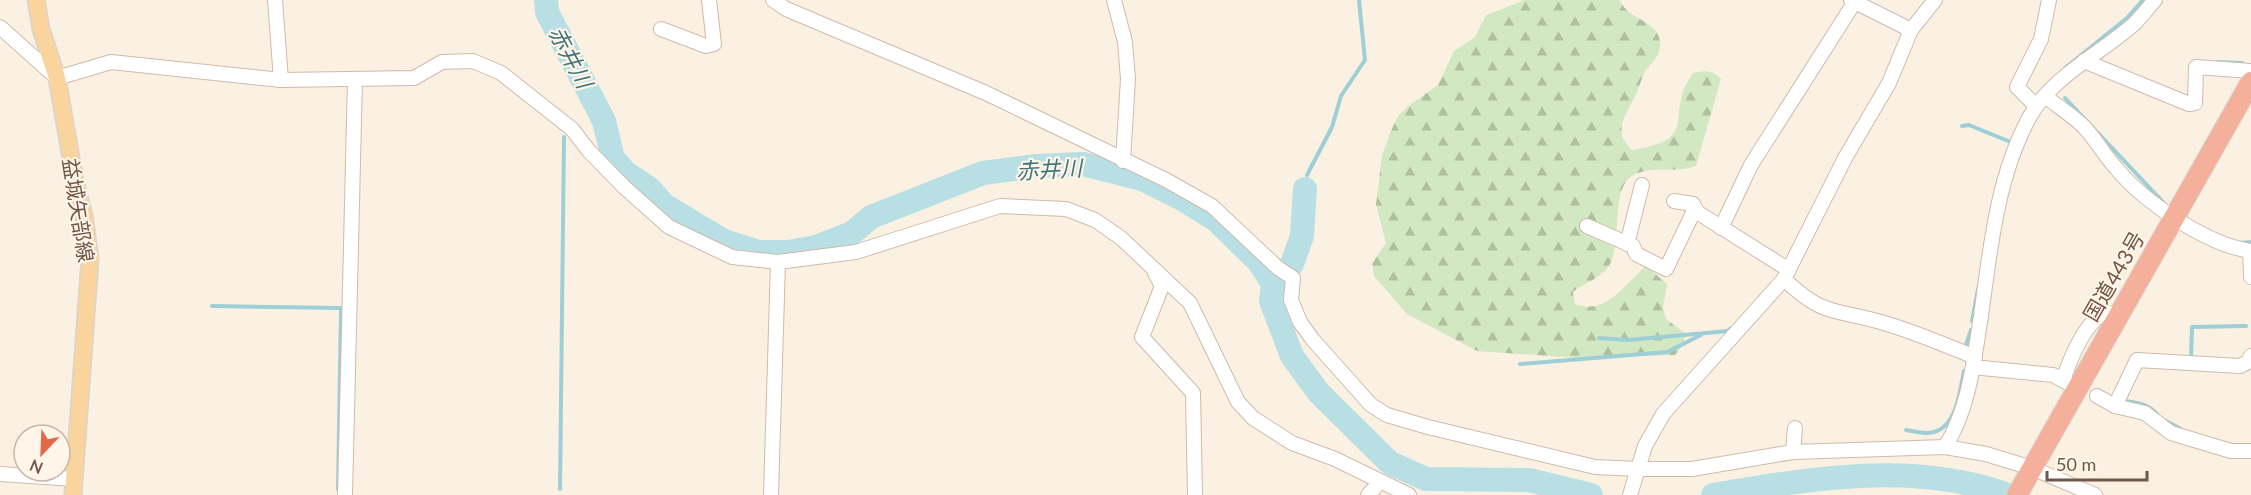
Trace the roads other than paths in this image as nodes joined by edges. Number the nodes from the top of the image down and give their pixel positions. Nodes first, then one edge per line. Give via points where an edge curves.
1 (36, 0) edge
2 (275, 0) edge
3 (709, 0) edge
4 (773, 0) edge
5 (1114, 0) edge
6 (1935, 0) edge
7 (2049, 0) edge
8 (2155, 0) edge
9 (1852, 1) edge
10 (0, 27) edge
11 (661, 29) dead end
12 (1911, 30) junction
13 (2084, 61) junction
14 (2251, 71) edge
15 (57, 78) junction
16 (355, 79) junction
17 (281, 80) junction
18 (2251, 81) edge
19 (2041, 101) junction
20 (1123, 160) junction
21 (1642, 185) dead end
22 (1674, 201) dead end
23 (1697, 212) junction
24 (2175, 218) junction
25 (1587, 226) dead end
26 (1721, 228) junction
27 (1628, 244) junction
28 (2251, 251) edge
29 (778, 262) junction
30 (1150, 264) junction
31 (1786, 274) junction
32 (2251, 277) edge
33 (2118, 314) junction
34 (2251, 356) edge
35 (1974, 362) junction
36 (2097, 396) dead end
37 (2115, 406) junction
38 (1795, 428) dead end
39 (1945, 447) junction
40 (2251, 451) edge
41 (1793, 452) junction
42 (2032, 468) junction
43 (1637, 473) junction
44 (0, 474) edge
45 (1380, 482) junction
46 (74, 487) edge
47 (345, 495) edge
48 (771, 495) edge
49 (1195, 495) edge
50 (1368, 495) edge
51 (1409, 495) edge
52 (1630, 495) edge
53 (2017, 495) edge
54 (2095, 495) edge

1 - 15 main road, 益城矢部線
2 - 17 street
3 - 11 street via 714,44 706,46
4 - 20 street via 786,9 986,93
5 - 20 street via 1125,42 1128,79
6 - 12 street
7 - 19 street via 2041,39 2017,87 2027,99
8 - 13 street via 2134,23
9 - 12 street
9 - 26 street via 1751,165
10 - 15 street
12 - 31 street via 1889,83 1845,158
13 - 14 street via 2189,104 2195,103 2196,68
13 - 19 street
15 - 17 street via 111,62
15 - 46 main road, 益城矢部線 via 90,259
16 - 17 street
16 - 29 street via 414,78 442,62 473,61 501,73 572,129 624,187 669,227 732,257
16 - 47 street
18 - 24 highway, 国道443号
19 - 24 street via 2084,128 2117,171
19 - 35 street via 2017,144 2005,182 1990,248
20 - 43 street via 1212,206 1293,278 1292,300 1313,340 1371,405 1387,415 1595,467
21 - 27 street
22 - 23 street via 1693,204
23 - 26 street
23 - 27 street via 1693,213 1666,269 1636,254
24 - 28 street via 2208,239 2229,248
24 - 33 highway, 国道443号
25 - 27 street
26 - 31 street
28 - 32 street
29 - 30 street via 855,252 968,215 1019,205 1066,208 1095,220
29 - 48 street
30 - 45 street via 1190,303 1238,402 1253,418 1292,443
30 - 49 street via 1162,286 1142,337 1193,393
31 - 35 street via 1806,300 1818,307 1881,322
31 - 43 street via 1663,414 1651,432
33 - 35 street via 2102,313 2092,321 2070,359 2065,382 2053,375
33 - 42 highway, 国道443号
34 - 37 street via 2240,366 2137,360
35 - 39 street via 1955,432
36 - 37 street
37 - 40 street via 2145,413 2171,433 2231,451
38 - 41 street
39 - 41 street
39 - 42 street
41 - 43 street via 1692,469
42 - 53 highway, 国道443号
42 - 54 street
43 - 52 street
44 - 46 street
45 - 50 street
45 - 51 street

